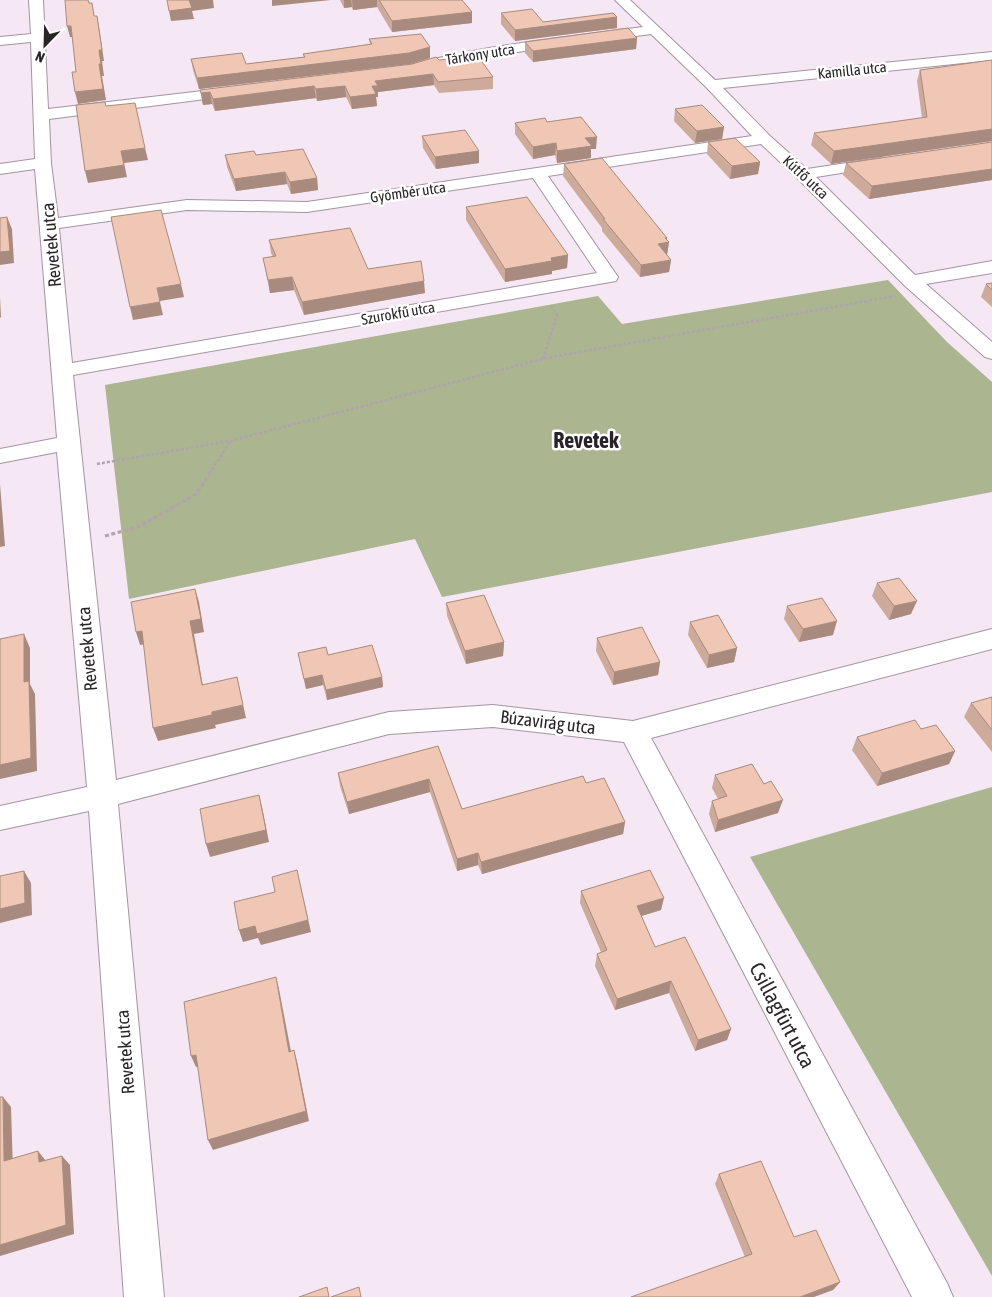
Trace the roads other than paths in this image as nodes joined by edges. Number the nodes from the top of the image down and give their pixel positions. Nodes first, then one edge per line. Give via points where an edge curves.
1 (36, 0) edge
2 (622, 0) edge
3 (653, 30) junction
4 (37, 37) junction
5 (0, 41) edge
6 (992, 56) edge
7 (392, 72) edge
8 (712, 85) junction
9 (256, 88) edge
10 (40, 115) junction
11 (764, 139) junction
12 (898, 160) edge
13 (43, 163) junction
14 (0, 169) edge
15 (538, 174) junction
16 (803, 174) junction
17 (50, 224) junction
18 (992, 267) edge
19 (917, 286) junction
20 (992, 353) edge
21 (63, 371) junction
22 (68, 443) junction
23 (0, 456) edge
24 (992, 639) edge
25 (634, 732) junction
26 (102, 796) junction
27 (0, 818) edge
28 (144, 1297) edge
29 (933, 1297) edge

1 - 4 street, Revetek utca
2 - 3 street, Kútfő utca
3 - 7 street, Tárkony utca via 473,54
3 - 8 street, Kútfő utca
4 - 5 street
4 - 10 street, Revetek utca
6 - 8 street, Kamilla utca
8 - 11 street, Kútfő utca
9 - 10 street
10 - 13 street, Revetek utca
11 - 15 street, Gyömbér utca
11 - 16 street, Kútfő utca
12 - 16 street
13 - 14 street
13 - 17 street, Revetek utca
15 - 17 street, Gyömbér utca via 307,207 187,205
15 - 21 street, Szurokfű utca via 609,277
16 - 19 street, Kútfő utca
17 - 21 street, Revetek utca
18 - 19 street
19 - 20 street, Kútfő utca
21 - 22 street, Revetek utca
22 - 23 street
22 - 26 street, Revetek utca
24 - 25 street, Búzavirág utca
25 - 26 street, Búzavirág utca via 493,716 389,723
25 - 29 street, Csillagfürt utca
26 - 27 street, Búzavirág utca
26 - 28 street, Revetek utca

